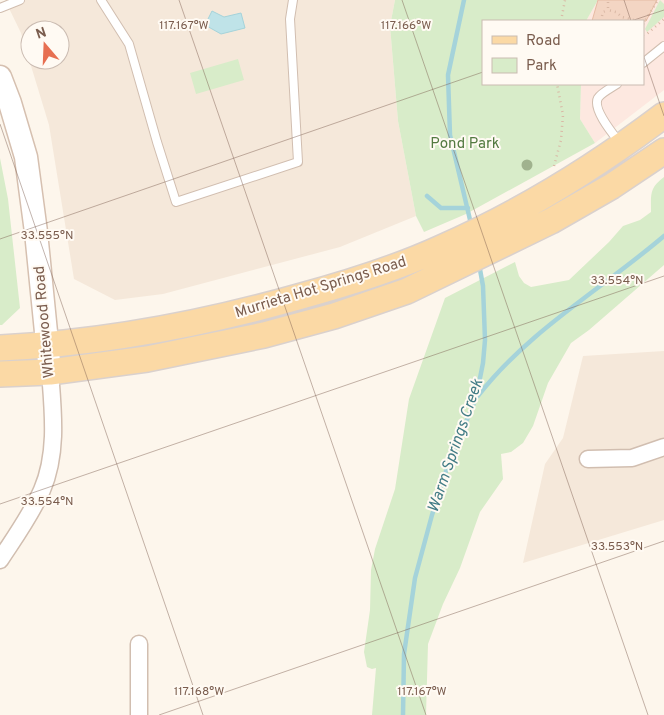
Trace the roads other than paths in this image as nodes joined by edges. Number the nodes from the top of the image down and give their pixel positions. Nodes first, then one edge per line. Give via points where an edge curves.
1 (20, 0) edge
2 (101, 0) edge
3 (293, 0) edge
4 (0, 8) edge
5 (664, 46) edge
6 (644, 62) edge
7 (0, 77) edge
8 (616, 85) edge
9 (664, 115) edge
10 (622, 146) junction
11 (664, 151) edge
12 (46, 345) junction
13 (0, 348) edge
14 (50, 372) junction
15 (0, 374) edge
16 (664, 446) edge
17 (588, 459) dead end
18 (0, 560) edge
19 (139, 644) dead end
20 (139, 715) edge

1 - 4 lane
2 - 3 lane via 129,44 176,202 298,162 290,19
5 - 6 lane
7 - 12 main road, Whitewood Road via 26,157
8 - 10 lane via 599,96 596,102
9 - 10 main road, Murrieta Hot Springs Road
10 - 12 main road, Murrieta Hot Springs Road via 501,219 441,248 367,277 260,308 140,334
11 - 14 main road, Murrieta Hot Springs Road via 580,205 407,291 264,336 147,359
12 - 13 main road, Murrieta Hot Springs Road
12 - 14 main road, Whitewood Road
14 - 15 main road, Murrieta Hot Springs Road
14 - 18 street, Whitewood Road via 53,428 49,468 30,513
16 - 17 street via 632,458
19 - 20 street

